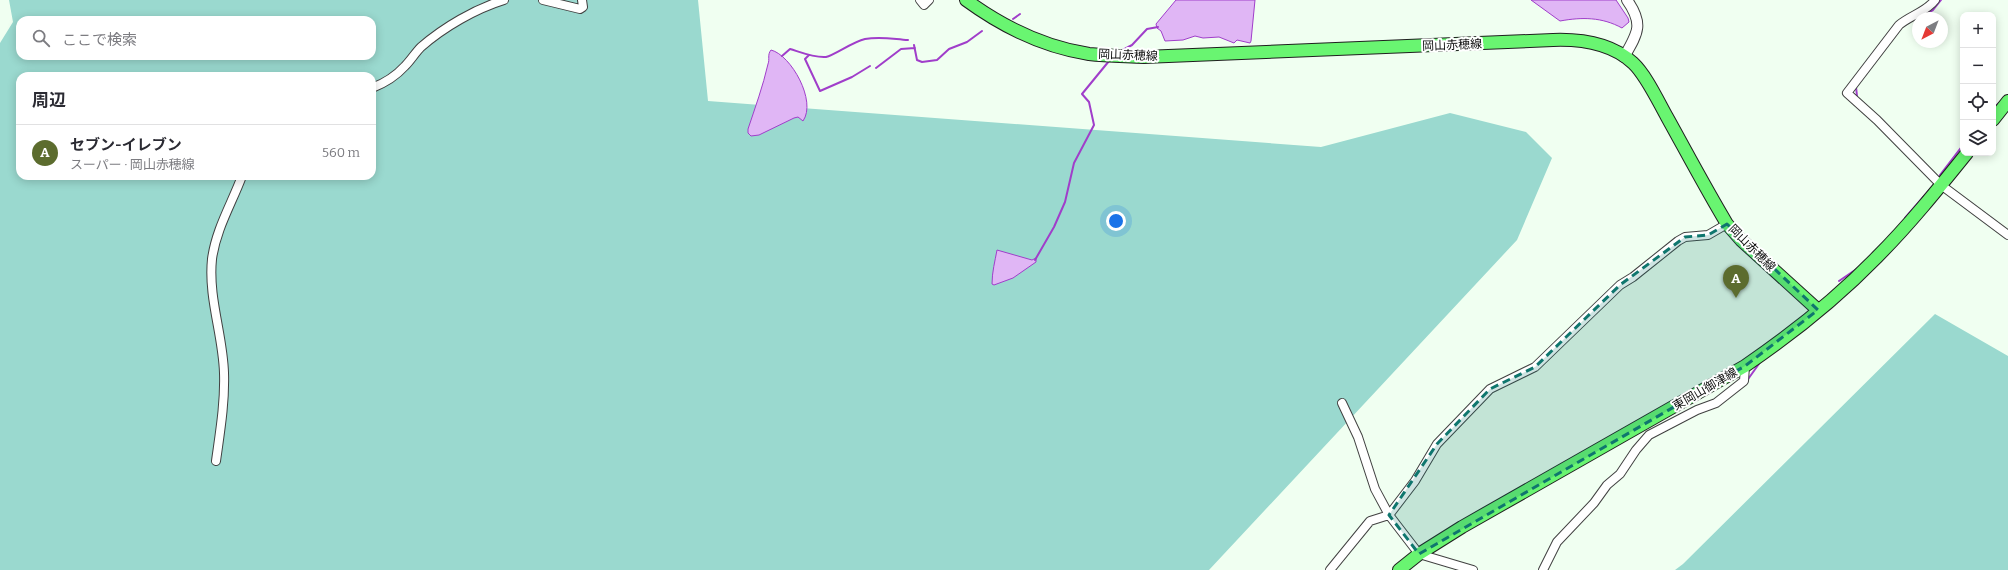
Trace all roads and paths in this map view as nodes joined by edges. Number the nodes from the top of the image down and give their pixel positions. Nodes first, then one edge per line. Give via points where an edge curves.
1 (504, 0) edge
2 (543, 0) edge
3 (582, 0) edge
4 (920, 0) edge
5 (929, 0) edge
6 (966, 0) edge
7 (1627, 0) edge
8 (1935, 0) edge
9 (1624, 57) junction
10 (376, 86) edge
11 (2008, 101) edge
12 (1996, 116) edge
13 (1964, 156) edge
14 (240, 180) edge
15 (1941, 185) junction
16 (1727, 224) junction
17 (2008, 235) edge
18 (1818, 310) junction
19 (1745, 366) junction
20 (1342, 403) dead end
21 (216, 461) dead end
22 (1389, 515) junction
23 (1419, 554) junction
24 (1330, 570) edge
25 (1399, 570) edge
26 (1473, 570) edge
27 (1544, 570) edge

1 - 10 street via 476,11 433,38 388,82
2 - 3 street via 580,9 583,7
4 - 5 street via 924,5
6 - 9 main road, 岡山赤穂線 via 987,16 1030,38 1090,54 1144,57 1576,39 1593,42
7 - 9 street via 1636,12 1639,27
8 - 15 street via 1927,8 1908,17 1899,25 1847,93
9 - 16 main road, 岡山赤穂線 via 1634,64 1652,91
11 - 12 main road
13 - 15 main road, 東岡山御津線
14 - 21 street via 227,210 212,258 211,280 224,373
15 - 17 street
15 - 18 main road, 東岡山御津線 via 1877,257
16 - 18 main road, 岡山赤穂線 via 1741,240
16 - 22 street via 1708,235 1685,237 1678,241 1620,285 1535,367 1490,389 1437,444 1407,492
18 - 19 main road, 東岡山御津線
19 - 23 main road, 東岡山御津線
19 - 27 street via 1744,381 1716,403 1649,435 1620,474 1607,485 1594,503 1557,542
20 - 22 street via 1375,488
22 - 23 street
22 - 24 street via 1370,522
23 - 25 main road, 東岡山御津線
23 - 26 street

